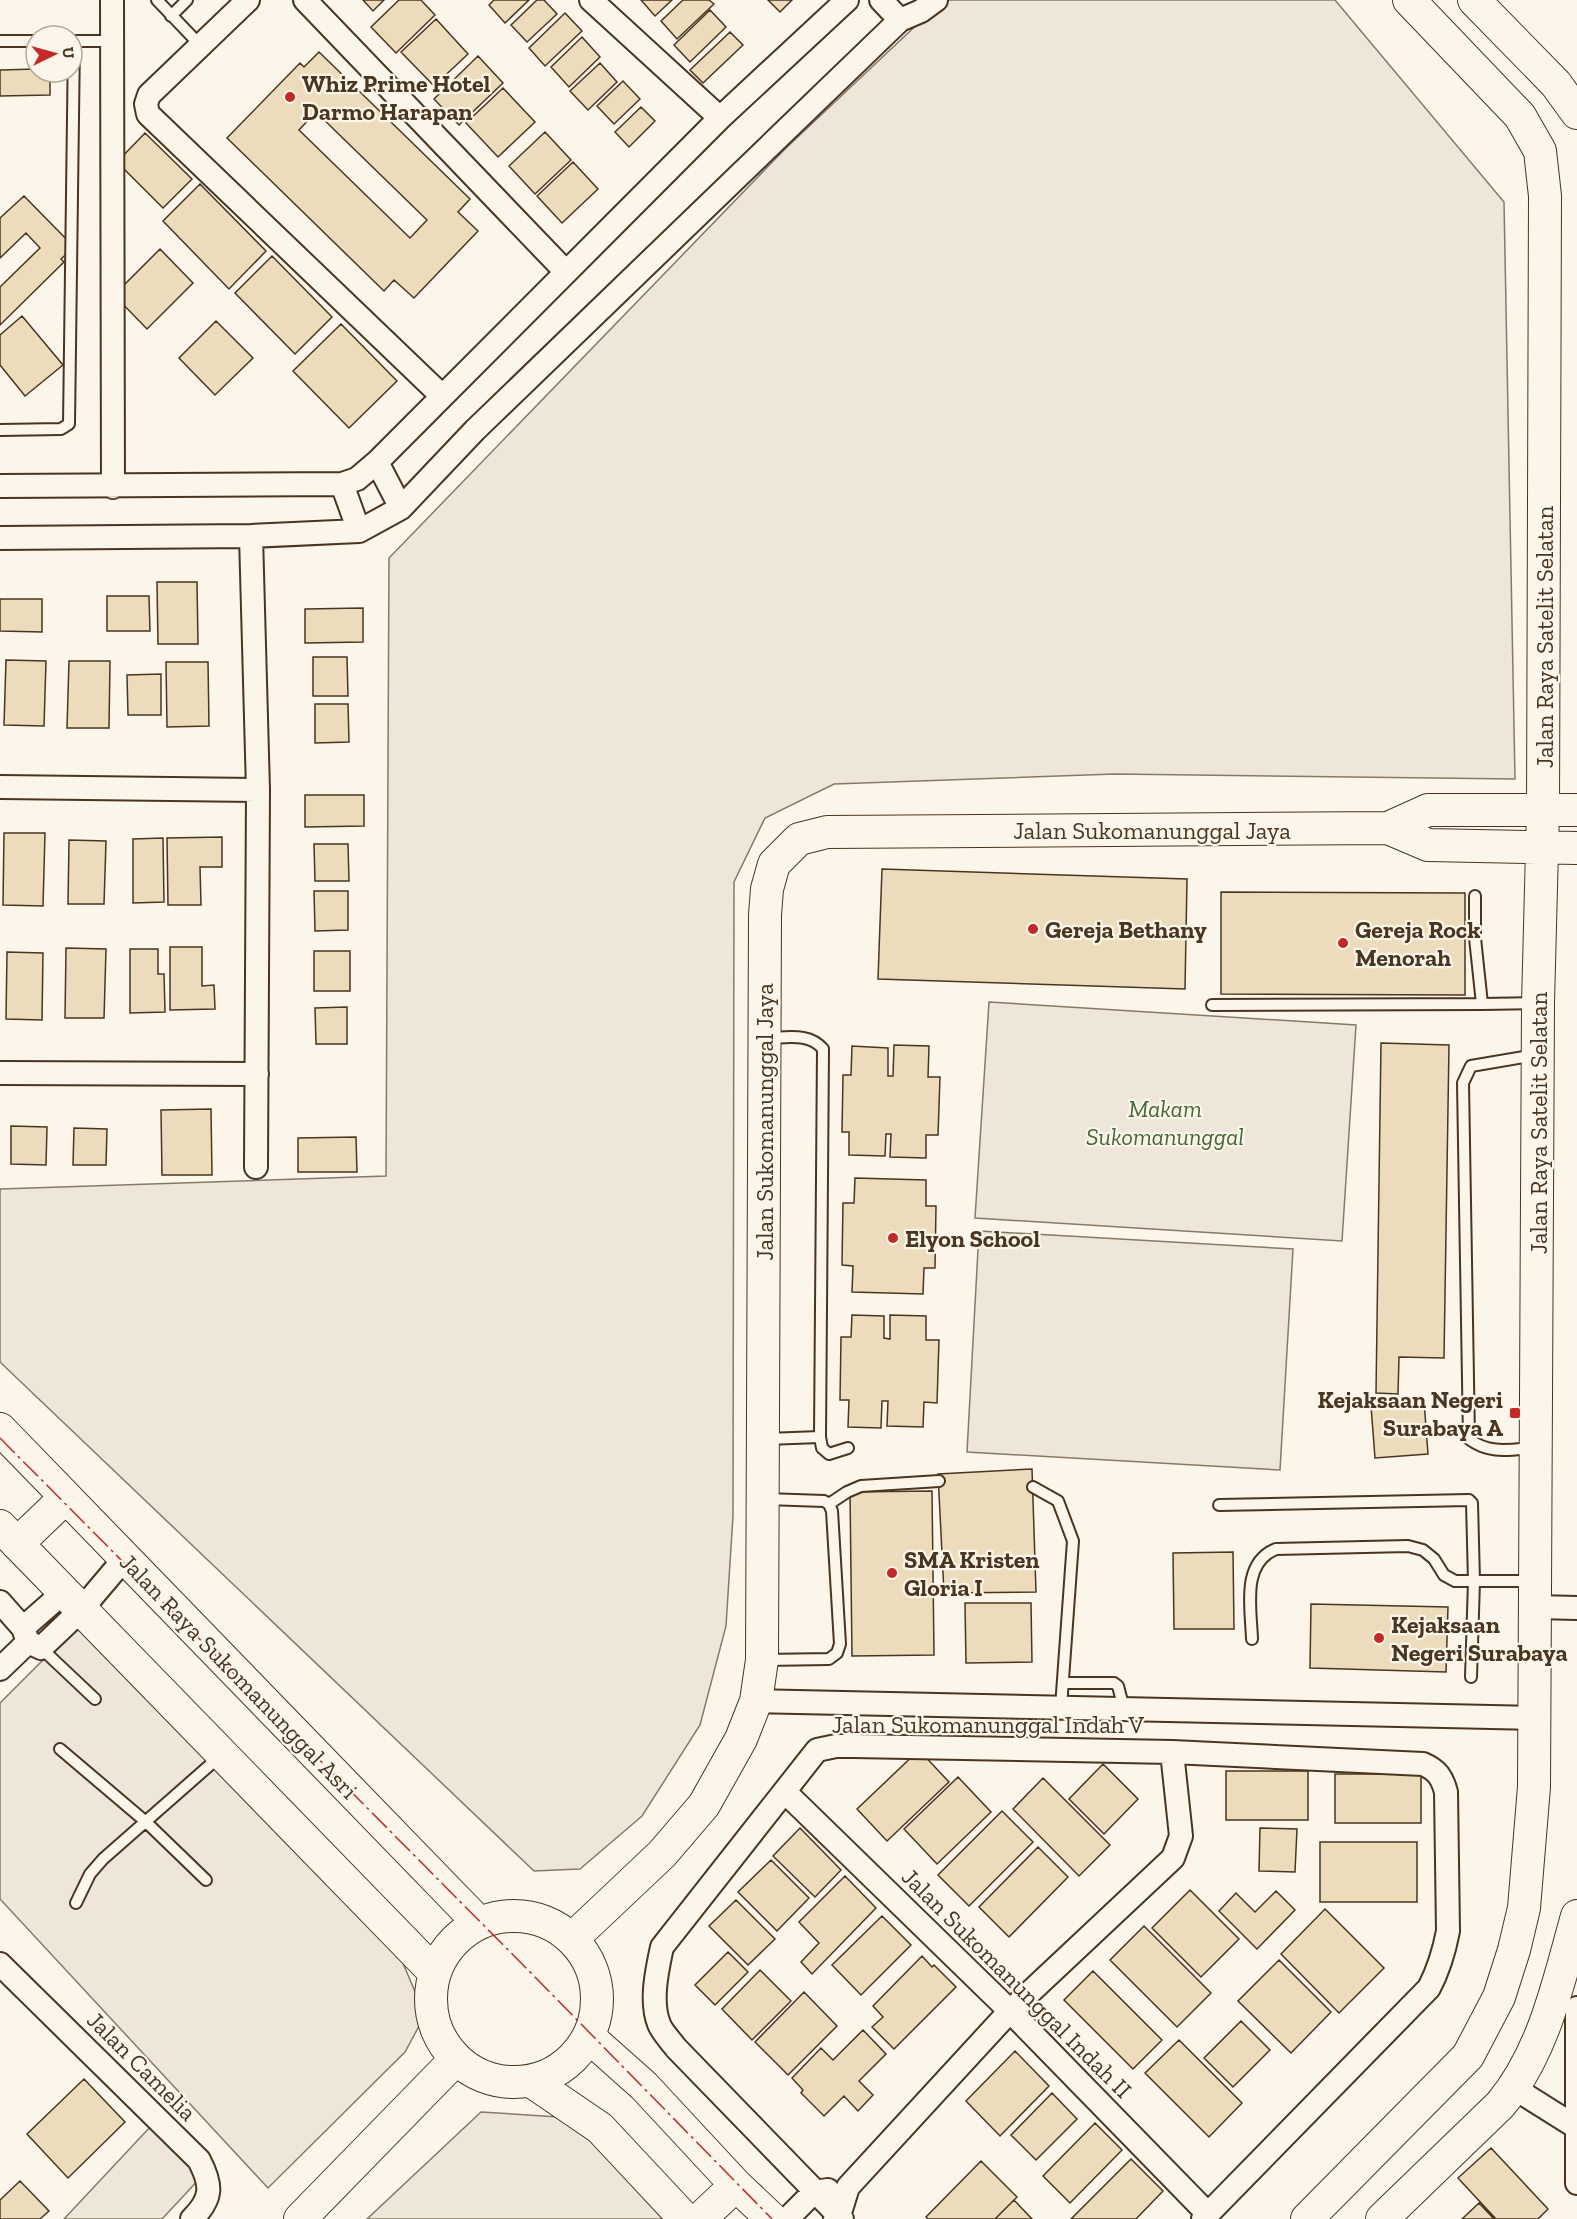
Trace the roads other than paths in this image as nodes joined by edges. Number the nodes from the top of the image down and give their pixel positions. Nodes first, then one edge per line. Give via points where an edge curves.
1 (112, 0) edge
2 (157, 0) edge
3 (187, 0) edge
4 (248, 0) edge
5 (305, 0) edge
6 (591, 0) edge
7 (847, 0) edge
8 (881, 0) edge
9 (936, 0) edge
10 (1408, 0) edge
11 (1474, 0) edge
12 (171, 16) junction
13 (900, 20) junction
14 (0, 41) edge
15 (24, 41) edge
16 (84, 41) edge
17 (114, 41) junction
18 (200, 45) junction
19 (73, 84) edge
20 (1577, 113) edge
21 (720, 118) junction
22 (566, 272) junction
23 (442, 396) junction
24 (0, 430) edge
25 (377, 462) junction
26 (342, 484) junction
27 (0, 486) edge
28 (113, 487) junction
29 (401, 508) junction
30 (359, 531) junction
31 (250, 536) junction
32 (0, 538) edge
33 (0, 787) edge
34 (258, 790) junction
35 (1577, 810) edge
36 (1543, 811) junction
37 (1388, 828) junction
38 (1543, 847) junction
39 (1577, 848) edge
40 (1475, 896) dead end
41 (1538, 1003) junction
42 (1482, 1004) junction
43 (1212, 1005) dead end
44 (765, 1038) junction
45 (1539, 1055) junction
46 (0, 1073) edge
47 (256, 1074) junction
48 (256, 1167) dead end
49 (0, 1429) edge
50 (820, 1437) junction
51 (763, 1439) junction
52 (848, 1448) dead end
53 (1535, 1448) junction
54 (939, 1481) dead end
55 (1033, 1486) dead end
56 (66, 1497) junction
57 (762, 1499) junction
58 (830, 1504) junction
59 (1219, 1505) dead end
60 (8, 1535) edge
61 (125, 1558) junction
62 (1474, 1581) junction
63 (1536, 1594) junction
64 (73, 1601) junction
65 (0, 1602) edge
66 (1577, 1608) edge
67 (31, 1639) junction
68 (1252, 1639) dead end
69 (762, 1660) junction
70 (0, 1669) edge
71 (1471, 1677) dead end
72 (1063, 1683) junction
73 (94, 1699) dead end
74 (756, 1701) junction
75 (1061, 1707) junction
76 (1124, 1708) junction
77 (1534, 1718) junction
78 (60, 1749) dead end
79 (1172, 1752) junction
80 (222, 1755) junction
81 (785, 1792) junction
82 (146, 1822) junction
83 (206, 1880) dead end
84 (76, 1903) dead end
85 (1577, 1916) edge
86 (479, 1923) junction
87 (572, 1939) junction
88 (0, 1964) edge
89 (435, 1973) junction
90 (1577, 2008) edge
91 (1010, 2011) junction
92 (589, 2037) junction
93 (456, 2059) junction
94 (531, 2081) junction
95 (1514, 2088) junction
96 (1576, 2127) edge
97 (1577, 2183) edge
98 (736, 2185) junction
99 (848, 2187) junction
100 (814, 2192) junction
101 (1205, 2216) edge
102 (839, 2218) edge
103 (192, 2219) edge
104 (300, 2219) edge
105 (686, 2219) edge
106 (700, 2219) edge
107 (772, 2219) edge
108 (787, 2219) edge
109 (1307, 2219) edge
110 (1382, 2219) edge

1 - 17 street
2 - 12 lane
3 - 12 lane
4 - 18 street
5 - 22 street
6 - 21 street
7 - 21 street
8 - 13 street
9 - 13 street
10 - 36 street, Jalan Raya Satelit Selatan via 1520,116 1540,151 1545,195
11 - 20 street via 1556,84
12 - 18 lane
13 - 29 street via 475,430
14 - 15 lane
16 - 17 lane
17 - 28 street
18 - 23 street via 149,95 148,114
19 - 24 lane via 69,424 61,429
21 - 22 street
22 - 23 street
23 - 25 street
25 - 26 street via 357,479
25 - 29 street
26 - 28 street
26 - 30 street
27 - 28 street
29 - 30 street
30 - 31 street
31 - 32 street
31 - 34 street
33 - 34 street
34 - 47 street
35 - 36 street, Jalan Sukomanunggal Jaya
36 - 37 street, Jalan Sukomanunggal Jaya via 1428,810
36 - 38 street, Jalan Raya Satelit Selatan
37 - 38 street, Jalan Sukomanunggal Jaya via 1428,845
37 - 44 street, Jalan Sukomanunggal Jaya via 827,832 800,839 774,864 767,889
38 - 39 street, Jalan Sukomanunggal Jaya
38 - 41 street, Jalan Raya Satelit Selatan
40 - 42 lane
41 - 42 lane
41 - 45 street, Jalan Raya Satelit Selatan
42 - 43 lane
44 - 50 lane via 806,1037 816,1040 823,1049
44 - 51 street, Jalan Sukomanunggal Jaya
45 - 53 street, Jalan Raya Satelit Selatan
45 - 53 lane via 1471,1066 1463,1083 1469,1439 1480,1447 1499,1450
46 - 47 street
47 - 48 street
49 - 56 street, Jalan Raya Sukomanunggal Asri
50 - 51 lane
50 - 52 lane via 825,1452 830,1454
51 - 57 street, Jalan Sukomanunggal Jaya
53 - 63 street, Jalan Raya Satelit Selatan
54 - 58 lane via 861,1486
55 - 72 lane via 1058,1501 1074,1541
56 - 60 street
56 - 61 street, Jalan Raya Sukomanunggal Asri
57 - 58 lane
57 - 69 street, Jalan Sukomanunggal Jaya
58 - 69 lane via 840,1644 837,1653 829,1659
59 - 62 lane via 1469,1500
60 - 64 street
61 - 64 street
61 - 86 street, Jalan Raya Sukomanunggal Asri
62 - 63 lane
62 - 68 lane via 1455,1581 1444,1575 1423,1550 1408,1546 1276,1549 1264,1553 1250,1586
62 - 71 lane
63 - 66 street
63 - 77 street, Jalan Raya Satelit Selatan
64 - 67 street
64 - 80 street
65 - 67 street
67 - 70 street
67 - 73 lane
69 - 74 street, Jalan Sukomanunggal Jaya
72 - 75 lane
72 - 76 lane via 1114,1683
74 - 75 street
74 - 87 street, Jalan Sukomanunggal Jaya via 741,1739 704,1805 662,1854
75 - 76 street
76 - 77 street
77 - 109 street, Jalan Raya Satelit Selatan via 1524,1908 1499,1997 1468,2056
78 - 82 lane
79 - 81 street, Jalan Sukomanunggal Indah V via 836,1746 817,1750
79 - 91 street via 1181,1836 1173,1858
79 - 101 street, Jalan Sukomanunggal Indah V via 1423,1764 1436,1769 1446,1792 1448,1931 1444,1953 1429,1988
80 - 82 lane
80 - 89 street
81 - 91 street, Jalan Sukomanunggal Indah II
81 - 100 street, Jalan Sukomanunggal Indah V via 662,1947 655,1993 659,2024 676,2048
82 - 83 lane
82 - 84 lane via 90,1874
85 - 95 street via 1550,2015
86 - 87 street via 511,1915 544,1920
86 - 89 street via 452,1943
87 - 92 street via 592,1967 598,2002
88 - 103 street, Jalan Camelia via 199,2160 209,2193 205,2206
89 - 93 street via 433,2019
90 - 96 street
91 - 99 street
91 - 101 street, Jalan Sukomanunggal Indah II
92 - 94 street via 575,2057 555,2073
92 - 98 street via 644,2086
93 - 94 street via 478,2074 504,2082
93 - 104 street
94 - 105 street via 600,2128
95 - 96 street
95 - 110 street
96 - 97 street
98 - 106 street
98 - 107 street
99 - 100 street
99 - 102 street
100 - 102 street, Jalan Sukomanunggal Indah V
100 - 108 street

